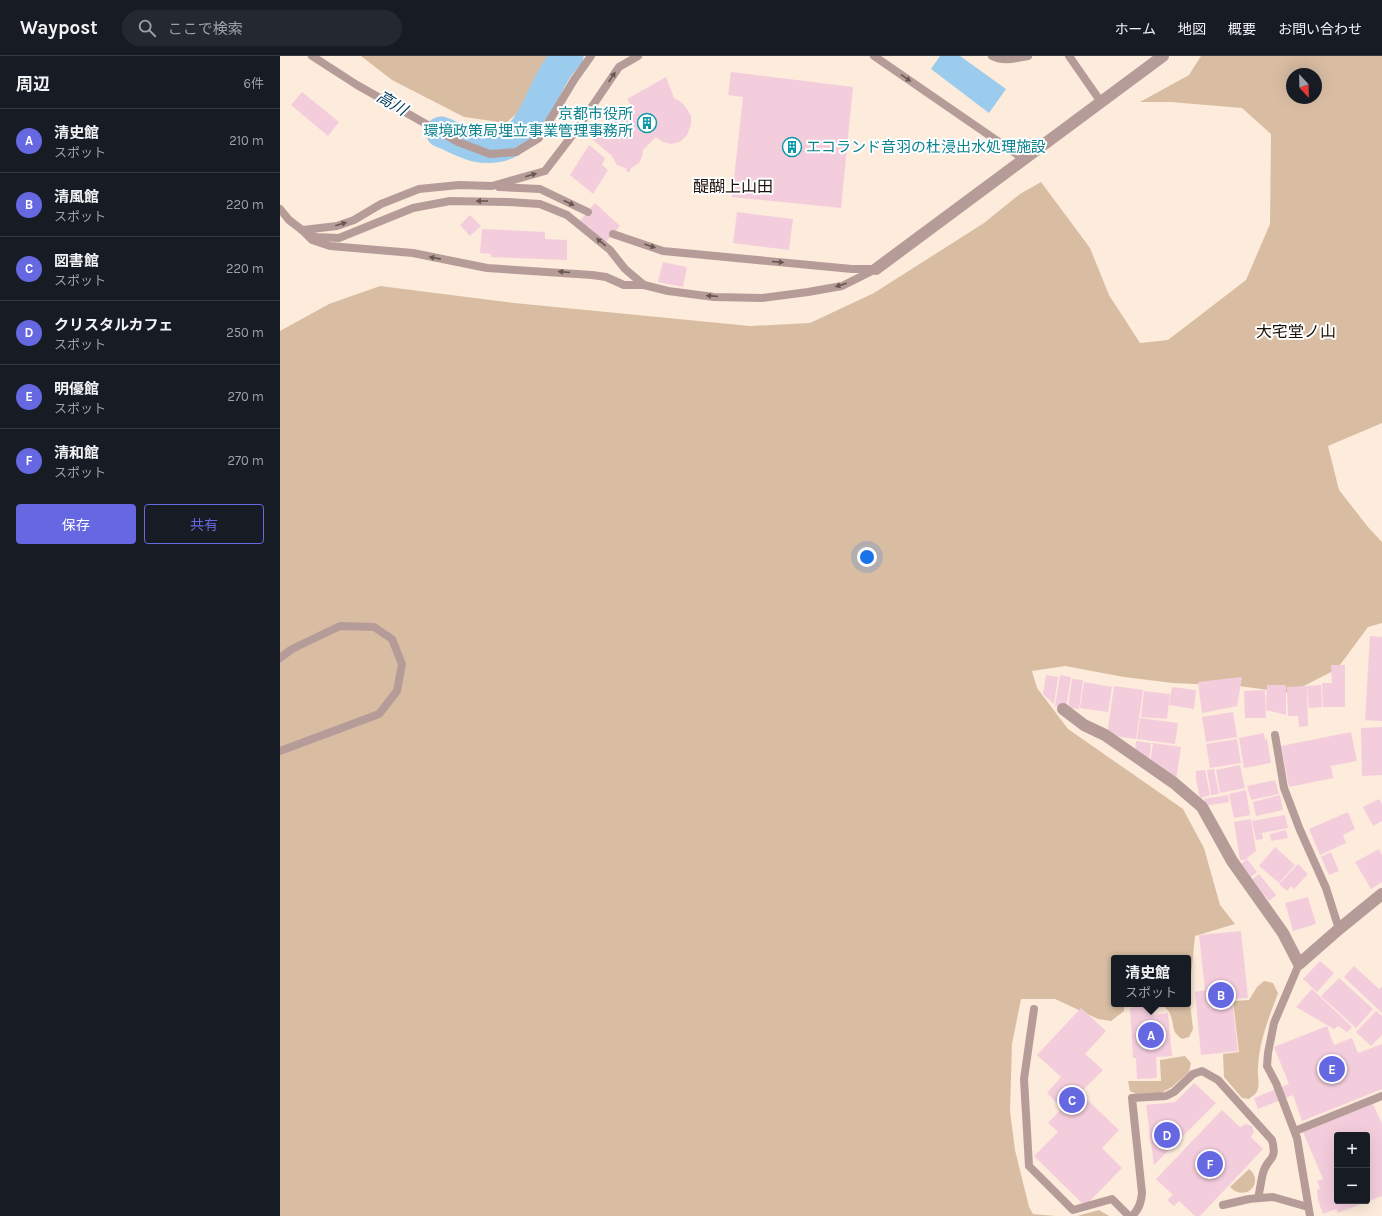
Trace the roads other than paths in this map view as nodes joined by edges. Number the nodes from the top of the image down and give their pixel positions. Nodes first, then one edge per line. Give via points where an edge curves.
1 (312, 56) edge
2 (591, 56) edge
3 (638, 56) edge
4 (874, 56) edge
5 (992, 56) edge
6 (1028, 56) edge
7 (1069, 56) edge
8 (1163, 56) edge
9 (1102, 102) junction
10 (1025, 160) junction
11 (492, 186) junction
12 (280, 209) edge
13 (588, 212) dead end
14 (302, 230) junction
15 (613, 234) dead end
16 (876, 269) junction
17 (644, 284) junction
18 (280, 658) edge
19 (1063, 708) dead end
20 (1275, 735) dead end
21 (280, 751) edge
22 (1382, 894) edge
23 (1339, 929) junction
24 (1299, 964) junction
25 (1034, 1009) dead end
26 (1382, 1096) edge
27 (1295, 1131) junction
28 (1258, 1198) junction
29 (1224, 1205) dead end
30 (1308, 1207) junction
31 (1130, 1216) edge
32 (1310, 1216) edge

1 - 2 lane via 357,85 451,138 490,154 516,152 540,138
11 -> 3 lane via 545,171 619,67
4 -> 10 lane
5 - 6 lane via 1009,60
7 - 9 lane
8 - 9 street
9 - 10 street
10 - 16 street
11 -> 13 lane via 540,189
14 -> 11 lane via 337,226 419,189 459,185
12 - 14 lane
17 -> 14 lane via 624,284 592,275 487,268 413,253 330,246 312,240
17 -> 14 lane via 625,268 610,250 567,215 540,204 450,201 413,208 339,238 316,237
15 -> 16 lane via 663,251 852,269
16 -> 17 lane via 842,286 762,298 714,297 668,291
18 - 21 lane via 292,649 340,626 374,627 392,639 402,664 397,691 379,714
19 - 24 street via 1084,725 1105,735 1174,783 1202,807 1232,861 1283,933
20 - 23 lane via 1284,788 1326,888
22 - 23 street
23 - 24 street
24 - 27 lane via 1274,1023 1267,1066
25 - 31 lane via 1024,1079 1029,1166 1073,1210 1112,1199
26 - 27 lane
27 - 30 lane
28 - 29 lane
28 - 30 lane via 1273,1196
28 - 31 lane via 1263,1171 1274,1157 1272,1140 1218,1080 1202,1071 1193,1074 1166,1096 1132,1098 1142,1193 1141,1203
30 - 32 lane

